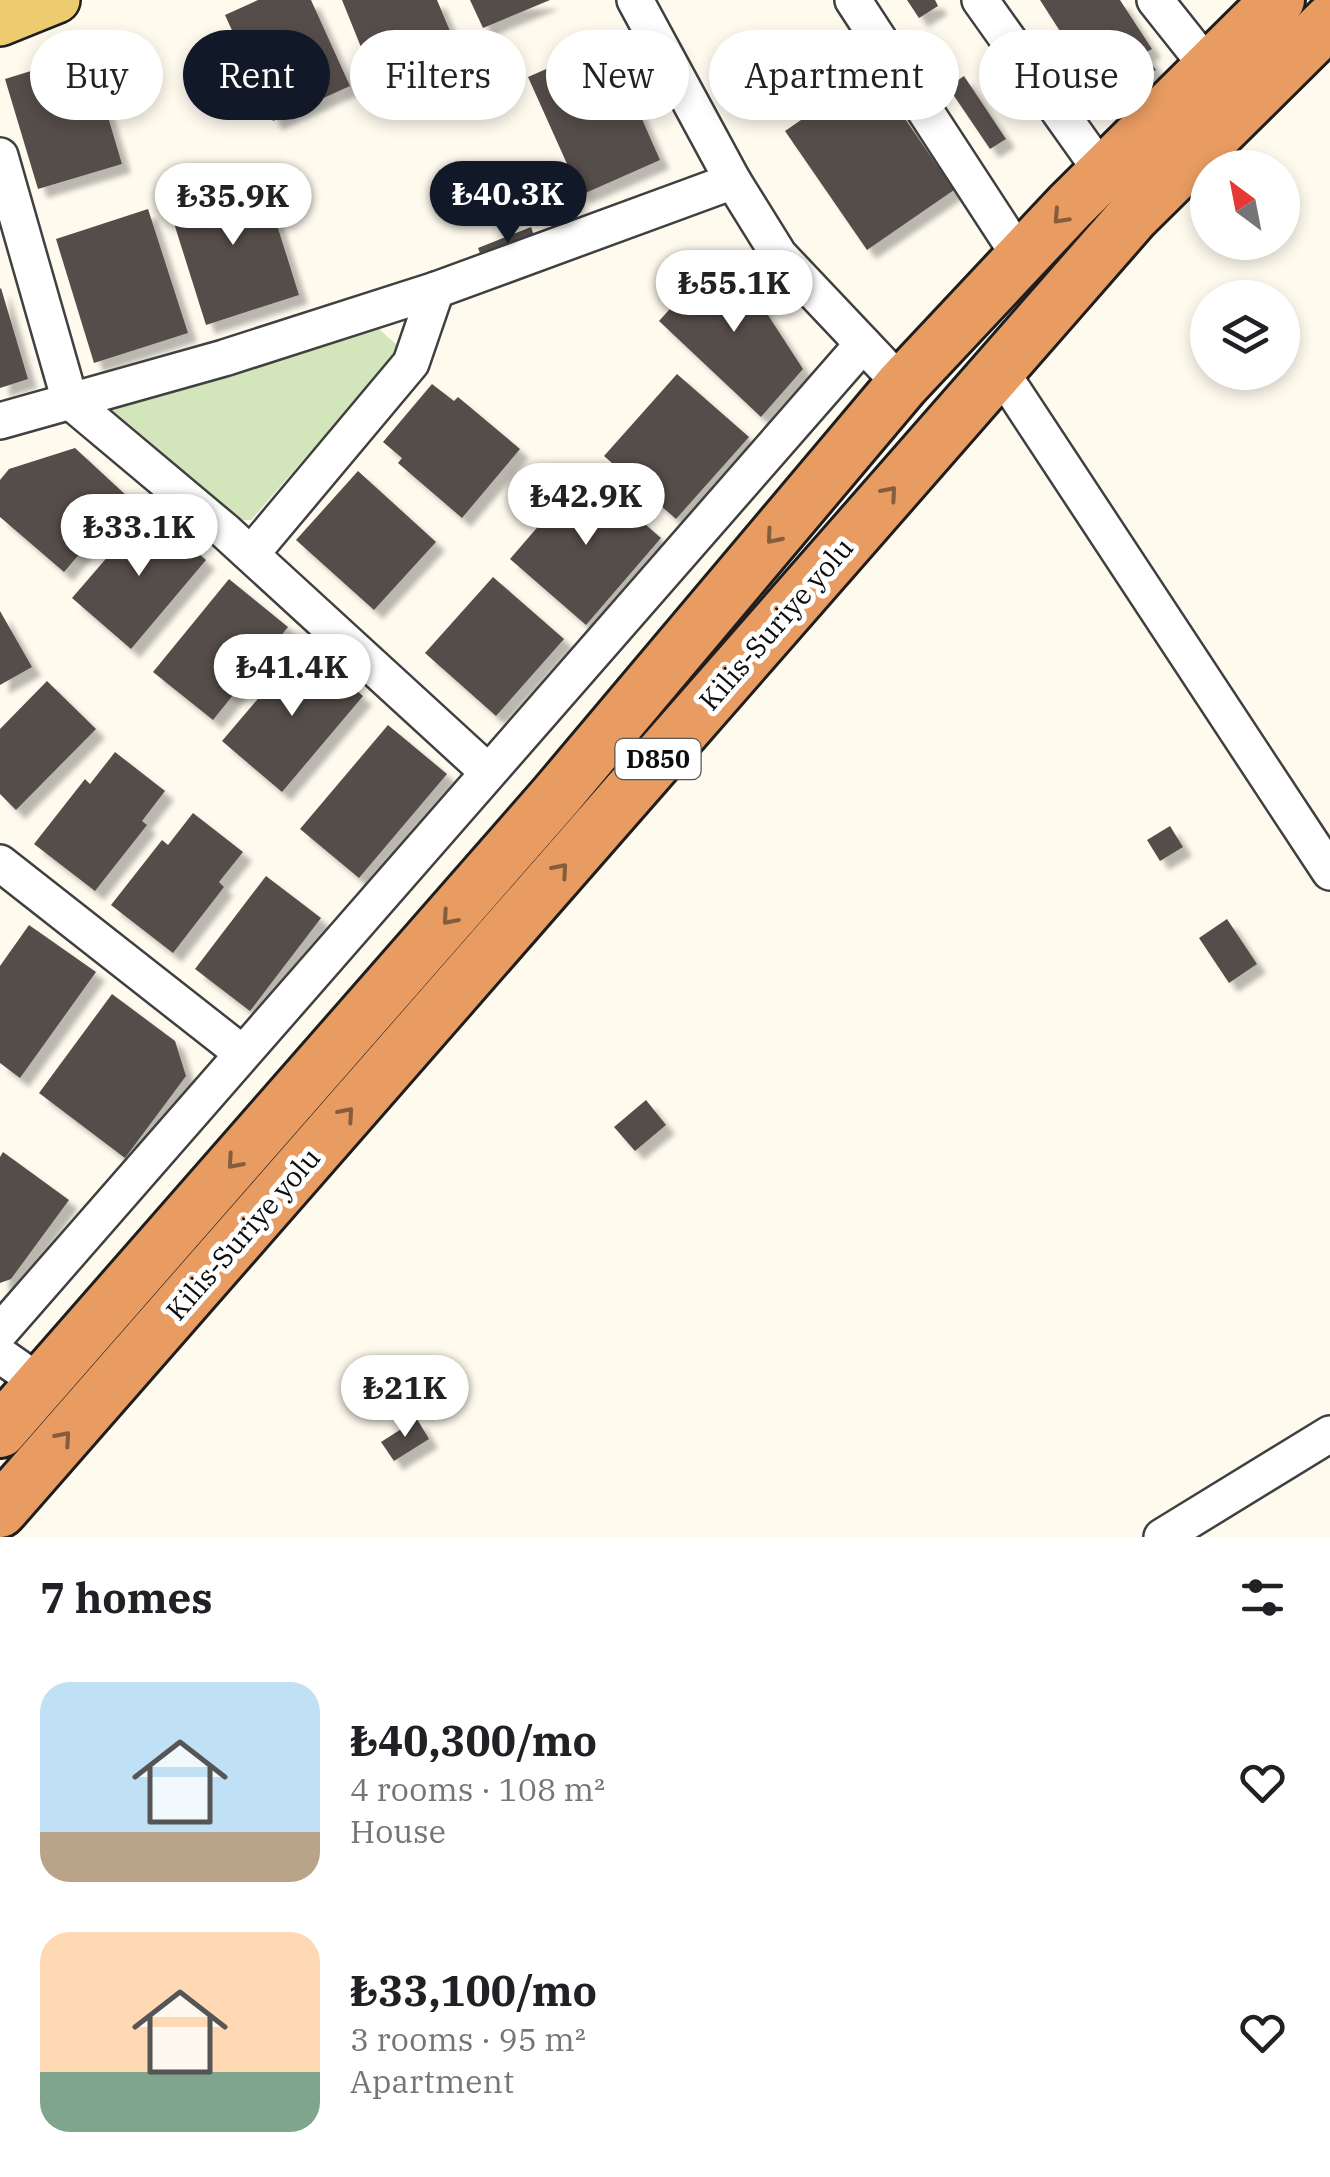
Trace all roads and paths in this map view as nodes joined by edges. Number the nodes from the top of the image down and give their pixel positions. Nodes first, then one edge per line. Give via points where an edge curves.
1 (57, 0) edge
2 (635, 0) edge
3 (853, 0) edge
4 (980, 0) edge
5 (1155, 0) edge
6 (1278, 0) edge
7 (1330, 21) edge
8 (0, 24) edge
9 (1210, 68) junction
10 (0, 156) edge
11 (1102, 174) junction
12 (733, 181) junction
13 (1021, 258) junction
14 (436, 290) junction
15 (864, 344) junction
16 (1000, 369) junction
17 (902, 385) junction
18 (70, 401) junction
19 (0, 421) edge
20 (250, 554) junction
21 (488, 772) junction
22 (0, 863) edge
23 (1330, 872) edge
24 (242, 1053) junction
25 (0, 1332) edge
26 (0, 1354) edge
27 (43, 1385) junction
28 (1, 1429) edge
29 (1330, 1434) edge
30 (0, 1512) edge
31 (1162, 1537) edge

1 - 8 main road
2 - 12 street
3 - 13 street
4 - 11 street
5 - 9 street
6 - 9 highway, D850
7 - 16 highway, Kilis-Suriye yolu / D850 via 1133,216
9 - 11 highway, D850
10 - 18 street
11 -> 13 highway, D850
12 - 14 street
12 - 15 street via 779,255
13 - 17 highway, D850
14 - 18 street
14 - 20 street via 410,363
15 - 17 street
15 - 21 street
16 - 23 street
30 -> 16 highway, Kilis-Suriye yolu / D850
17 -> 27 highway, D850 via 555,797
18 - 19 street
18 - 20 street
20 - 21 street
21 - 24 street
22 - 24 street
24 - 25 street
26 - 27 street
27 - 28 highway, D850
29 - 31 street

